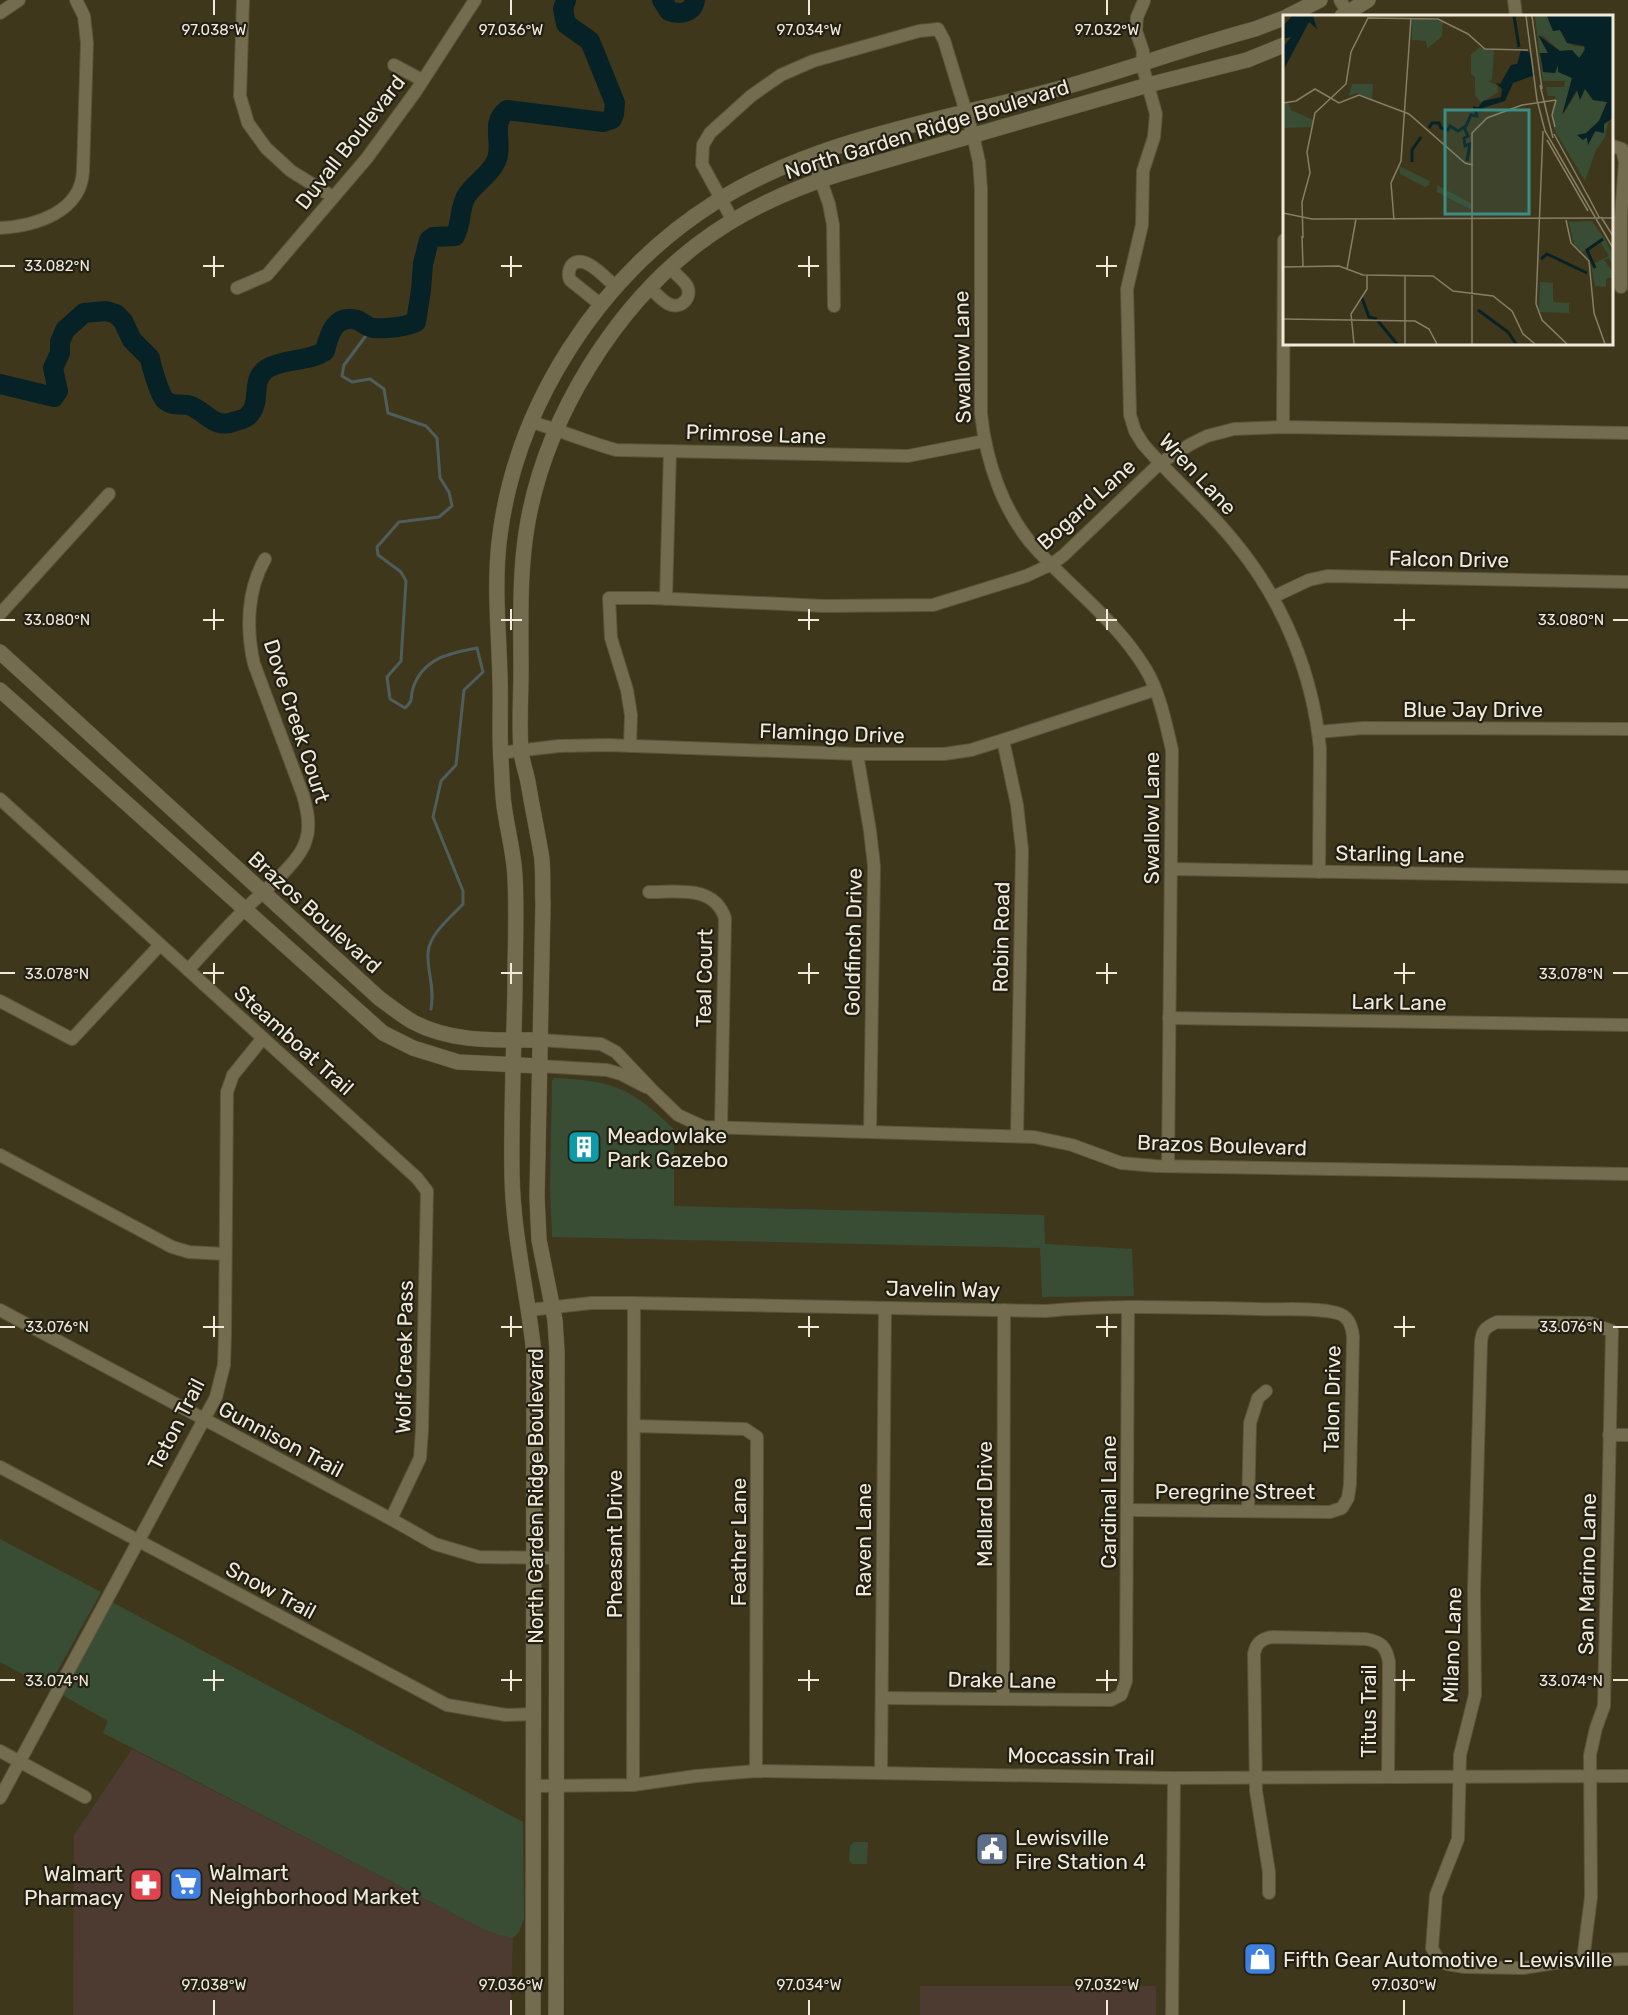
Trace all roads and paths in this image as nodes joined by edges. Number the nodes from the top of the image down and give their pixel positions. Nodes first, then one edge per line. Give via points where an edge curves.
1 (19, 0) edge
2 (76, 0) edge
3 (243, 0) edge
4 (475, 0) edge
5 (1320, 0) edge
6 (1368, 0) edge
7 (1514, 0) edge
8 (1143, 2) dead end
9 (1345, 12) edge
10 (0, 13) edge
11 (1290, 15) edge
12 (1516, 15) edge
13 (1283, 18) edge
14 (1283, 45) edge
15 (394, 64) dead end
16 (1142, 64) junction
17 (422, 80) junction
18 (1148, 85) junction
19 (966, 111) junction
20 (973, 135) junction
21 (1617, 147) edge
22 (813, 155) junction
23 (821, 180) junction
24 (333, 197) junction
25 (719, 199) junction
26 (733, 221) junction
27 (0, 228) edge
28 (670, 268) junction
29 (616, 287) junction
30 (1620, 287) edge
31 (237, 288) dead end
32 (650, 288) junction
33 (601, 305) junction
34 (834, 306) dead end
35 (1284, 345) edge
36 (531, 422) junction
37 (1283, 427) junction
38 (556, 429) junction
39 (1628, 433) edge
40 (984, 441) junction
41 (670, 451) junction
42 (1160, 463) junction
43 (109, 494) dead end
44 (265, 558) dead end
45 (1052, 564) junction
46 (1628, 582) edge
47 (1274, 597) junction
48 (666, 599) junction
49 (0, 614) edge
50 (0, 652) edge
51 (0, 690) edge
52 (1154, 690) junction
53 (82, 726) junction
54 (1628, 729) edge
55 (1318, 732) junction
56 (1003, 740) junction
57 (630, 746) junction
58 (63, 747) junction
59 (521, 752) junction
60 (500, 753) junction
61 (857, 754) junction
62 (0, 799) edge
63 (1171, 869) junction
64 (1319, 872) junction
65 (1628, 877) edge
66 (262, 892) junction
67 (649, 892) dead end
68 (245, 909) junction
69 (160, 945) junction
70 (188, 970) junction
71 (0, 1001) edge
72 (1169, 1018) junction
73 (1628, 1025) edge
74 (262, 1038) junction
75 (514, 1040) junction
76 (540, 1040) junction
77 (514, 1065) junction
78 (539, 1066) junction
79 (652, 1090) junction
80 (721, 1128) junction
81 (870, 1132) junction
82 (1017, 1136) junction
83 (0, 1155) edge
84 (1168, 1166) junction
85 (1628, 1174) edge
86 (427, 1191) joint
87 (225, 1254) junction
88 (634, 1303) junction
89 (553, 1307) junction
90 (1128, 1307) junction
91 (885, 1308) junction
92 (0, 1310) edge
93 (529, 1310) junction
94 (1004, 1310) junction
95 (1352, 1325) joint
96 (1612, 1330) joint
97 (1266, 1391) dead end
98 (204, 1420) junction
99 (634, 1426) junction
100 (1609, 1435) junction
101 (1628, 1435) edge
102 (0, 1467) edge
103 (1342, 1508) joint
104 (1127, 1510) junction
105 (1248, 1511) junction
106 (391, 1519) junction
107 (138, 1540) junction
108 (534, 1558) junction
109 (557, 1558) junction
110 (1121, 1695) joint
111 (882, 1698) junction
112 (1003, 1699) junction
113 (533, 1714) junction
114 (0, 1751) edge
115 (18, 1761) junction
116 (756, 1771) junction
117 (881, 1772) junction
118 (1589, 1776) junction
119 (1628, 1776) edge
120 (1388, 1777) junction
121 (1459, 1777) junction
122 (1174, 1778) junction
123 (1256, 1778) junction
124 (556, 1785) junction
125 (633, 1785) junction
126 (533, 1786) junction
127 (85, 1797) dead end
128 (0, 1798) edge
129 (556, 1887) junction
130 (1269, 1893) dead end
131 (533, 1894) junction
132 (1628, 1959) edge
133 (1584, 1960) junction
134 (532, 2015) edge
135 (555, 2015) edge
136 (1172, 2015) edge

1 - 10 street
2 - 27 street via 84,16 87,43 81,189 69,206 57,214
3 - 24 street via 240,96 248,123 266,148 291,171
4 - 17 street, Duvall Boulevard
5 - 11 main road, North Garden Ridge Boulevard
6 - 9 main road
7 - 12 street
8 - 16 street, Wren Lane via 1136,31 1143,51
13 - 16 main road, North Garden Ridge Boulevard
14 - 18 main road, North Garden Ridge Boulevard via 1247,60
15 - 17 street
16 - 18 street, Wren Lane
16 - 19 main road, North Garden Ridge Boulevard
17 - 24 street, Duvall Boulevard via 383,137
18 - 20 main road, North Garden Ridge Boulevard
18 - 42 street, Wren Lane via 1156,114 1154,137 1143,171 1141,232 1127,289 1128,393 1135,431
19 - 20 street, Swallow Lane
19 - 22 main road, North Garden Ridge Boulevard
19 - 25 street, Swallow Lane via 938,29 813,61 769,82 710,134 703,145 702,164
20 - 23 main road, North Garden Ridge Boulevard
20 - 40 street, Swallow Lane via 981,189 980,373
21 - 30 street via 1625,162
22 - 23 street
22 - 25 main road, North Garden Ridge Boulevard
23 - 26 main road, North Garden Ridge Boulevard
23 - 34 street via 833,225
24 - 31 street, Duvall Boulevard via 267,275
25 - 26 street
25 - 29 main road, North Garden Ridge Boulevard via 684,222
26 - 28 main road, North Garden Ridge Boulevard
28 - 32 main road, North Garden Ridge Boulevard
28 - 32 street via 686,285 689,293 685,301 678,306 670,305
29 - 33 main road, North Garden Ridge Boulevard
29 - 33 street via 586,261 572,265 568,272 570,280
32 - 38 main road, North Garden Ridge Boulevard via 606,343
33 - 36 main road, North Garden Ridge Boulevard via 561,362
35 - 37 street
36 - 38 street, Primrose Lane
36 - 60 main road, North Garden Ridge Boulevard via 518,455 499,540 496,584
37 - 39 street, Bogard Lane
37 - 42 street, Bogard Lane via 1234,429 1207,436
38 - 41 street, Primrose Lane via 616,450
38 - 59 main road, North Garden Ridge Boulevard via 528,519 522,558
40 - 41 street, Primrose Lane via 908,456
40 - 45 street, Swallow Lane via 1015,520
41 - 48 street
42 - 45 street, Bogard Lane
42 - 47 street, Wren Lane via 1237,544
43 - 49 street
44 - 66 street, Dove Creek Court via 253,586 249,625 252,651 303,795 308,831 302,850
45 - 48 street, Bogard Lane via 933,605 824,606
45 - 52 street, Swallow Lane via 1131,647 1147,670
46 - 47 street, Falcon Drive via 1328,576 1309,580
47 - 55 street, Wren Lane via 1295,644
48 - 57 street, Bogard Lane via 609,598 610,638 631,715
50 - 53 main road, Brazos Boulevard
51 - 58 main road, Brazos Boulevard
52 - 56 street, Flamingo Drive
52 - 63 street, Swallow Lane via 1172,750
53 - 58 main road
53 - 66 main road, Brazos Boulevard
54 - 55 street, Blue Jay Drive via 1363,728
55 - 64 street, Wren Lane
56 - 61 street, Flamingo Drive via 944,754
56 - 82 street, Robin Road via 1022,849
57 - 59 street, Flamingo Drive via 559,746
57 - 61 street, Flamingo Drive
58 - 68 main road, Brazos Boulevard
59 - 60 street, Flamingo Drive
59 - 76 main road, North Garden Ridge Boulevard via 542,857
60 - 75 main road, North Garden Ridge Boulevard via 515,872
61 - 81 street, Goldfinch Drive via 874,867
62 - 69 street, Steamboat Trail
63 - 64 street, Starling Lane
63 - 72 street, Swallow Lane
64 - 65 street, Starling Lane
66 - 68 street, Dove Creek Court
66 - 75 main road, Brazos Boulevard via 379,998 414,1022 451,1035
67 - 80 street, Teal Court via 711,897 721,906 725,918
68 - 70 street, Dove Creek Court
68 - 77 main road, Brazos Boulevard via 383,1033 413,1048 458,1062
69 - 70 street, Steamboat Trail
69 - 71 street via 72,1039
70 - 74 street, Steamboat Trail
72 - 73 street, Lark Lane
72 - 84 street, Swallow Lane
74 - 86 street, Steamboat Trail
74 - 87 street, Teton Trail via 233,1075 227,1092
75 - 76 main road, Brazos Boulevard
75 - 77 main road, North Garden Ridge Boulevard
76 - 78 main road, North Garden Ridge Boulevard
76 - 79 street, Brazos Boulevard via 601,1044 626,1061
77 - 78 main road, Brazos Boulevard
77 - 93 main road, North Garden Ridge Boulevard via 512,1178
78 - 79 street, Brazos Boulevard via 607,1070
78 - 89 main road, North Garden Ridge Boulevard via 539,1240
79 - 80 street, Brazos Boulevard via 687,1120
80 - 81 street, Brazos Boulevard
81 - 82 street, Brazos Boulevard
82 - 84 street, Brazos Boulevard via 1054,1140 1122,1163
83 - 87 street via 172,1247
84 - 85 street, Brazos Boulevard
86 - 106 street, Wolf Creek Pass via 420,1458
87 - 98 street, Teton Trail via 224,1365 216,1397
88 - 89 street, Javelin Way
88 - 91 street, Javelin Way
88 - 99 street, Pheasant Drive
89 - 93 street, Javelin Way
89 - 109 main road, North Garden Ridge Boulevard via 557,1352
90 - 94 street, Javelin Way
90 - 95 street, Javelin Way via 1324,1311 1344,1316
90 - 104 street, Cardinal Lane
91 - 94 street, Javelin Way
91 - 111 street, Raven Lane
92 - 98 street, Gunnison Trail
93 - 108 main road, North Garden Ridge Boulevard via 534,1354
94 - 112 street, Mallard Drive
95 - 103 street, Talon Drive via 1350,1484
96 - 100 street, San Marino Lane
96 - 121 street, Milano Lane via 1580,1323 1497,1322 1482,1333 1474,1695 1462,1740
97 - 105 street via 1253,1408 1250,1423
98 - 106 street, Gunnison Trail
98 - 107 street, Teton Trail
99 - 116 street, Feather Lane via 745,1429 757,1437
99 - 125 street, Pheasant Drive
100 - 101 street
100 - 118 street, San Marino Lane via 1604,1706 1593,1741
102 - 107 street, Snow Trail
103 - 105 street, Peregrine Street via 1330,1512
104 - 105 street, Peregrine Street
104 - 110 street, Cardinal Lane via 1126,1681
106 - 108 street, Gunnison Trail via 435,1545 479,1557
107 - 113 street, Snow Trail via 447,1705 506,1715
107 - 115 street, Teton Trail
108 - 109 street, Gunnison Trail
108 - 113 main road, North Garden Ridge Boulevard
109 - 124 main road, North Garden Ridge Boulevard
110 - 112 street, Drake Lane via 1111,1700
111 - 112 street, Drake Lane
111 - 117 street, Raven Lane
113 - 126 main road, North Garden Ridge Boulevard
114 - 115 street
115 - 127 street
115 - 128 street, Teton Trail
116 - 117 street, Moccassin Trail
116 - 125 street, Moccassin Trail
117 - 122 street, Moccassin Trail
118 - 119 street, Moccassin Trail
118 - 121 street, Moccassin Trail
118 - 133 street, San Marino Lane via 1591,1897
120 - 121 street, Moccassin Trail
120 - 123 street, Moccassin Trail
120 - 123 street, Titus Trail via 1389,1662 1384,1647 1366,1639 1273,1637 1258,1643 1254,1654
121 - 133 street, Milano Lane via 1458,1839 1436,1895 1432,1948 1438,1959 1465,1967 1515,1968
122 - 123 street, Moccassin Trail
122 - 136 street
123 - 130 street
124 - 125 street, Moccassin Trail
124 - 126 street, Moccassin Trail
124 - 129 main road, North Garden Ridge Boulevard
126 - 131 main road, North Garden Ridge Boulevard
129 - 131 main road
129 - 135 main road, North Garden Ridge Boulevard
131 - 134 main road, North Garden Ridge Boulevard
132 - 133 street

